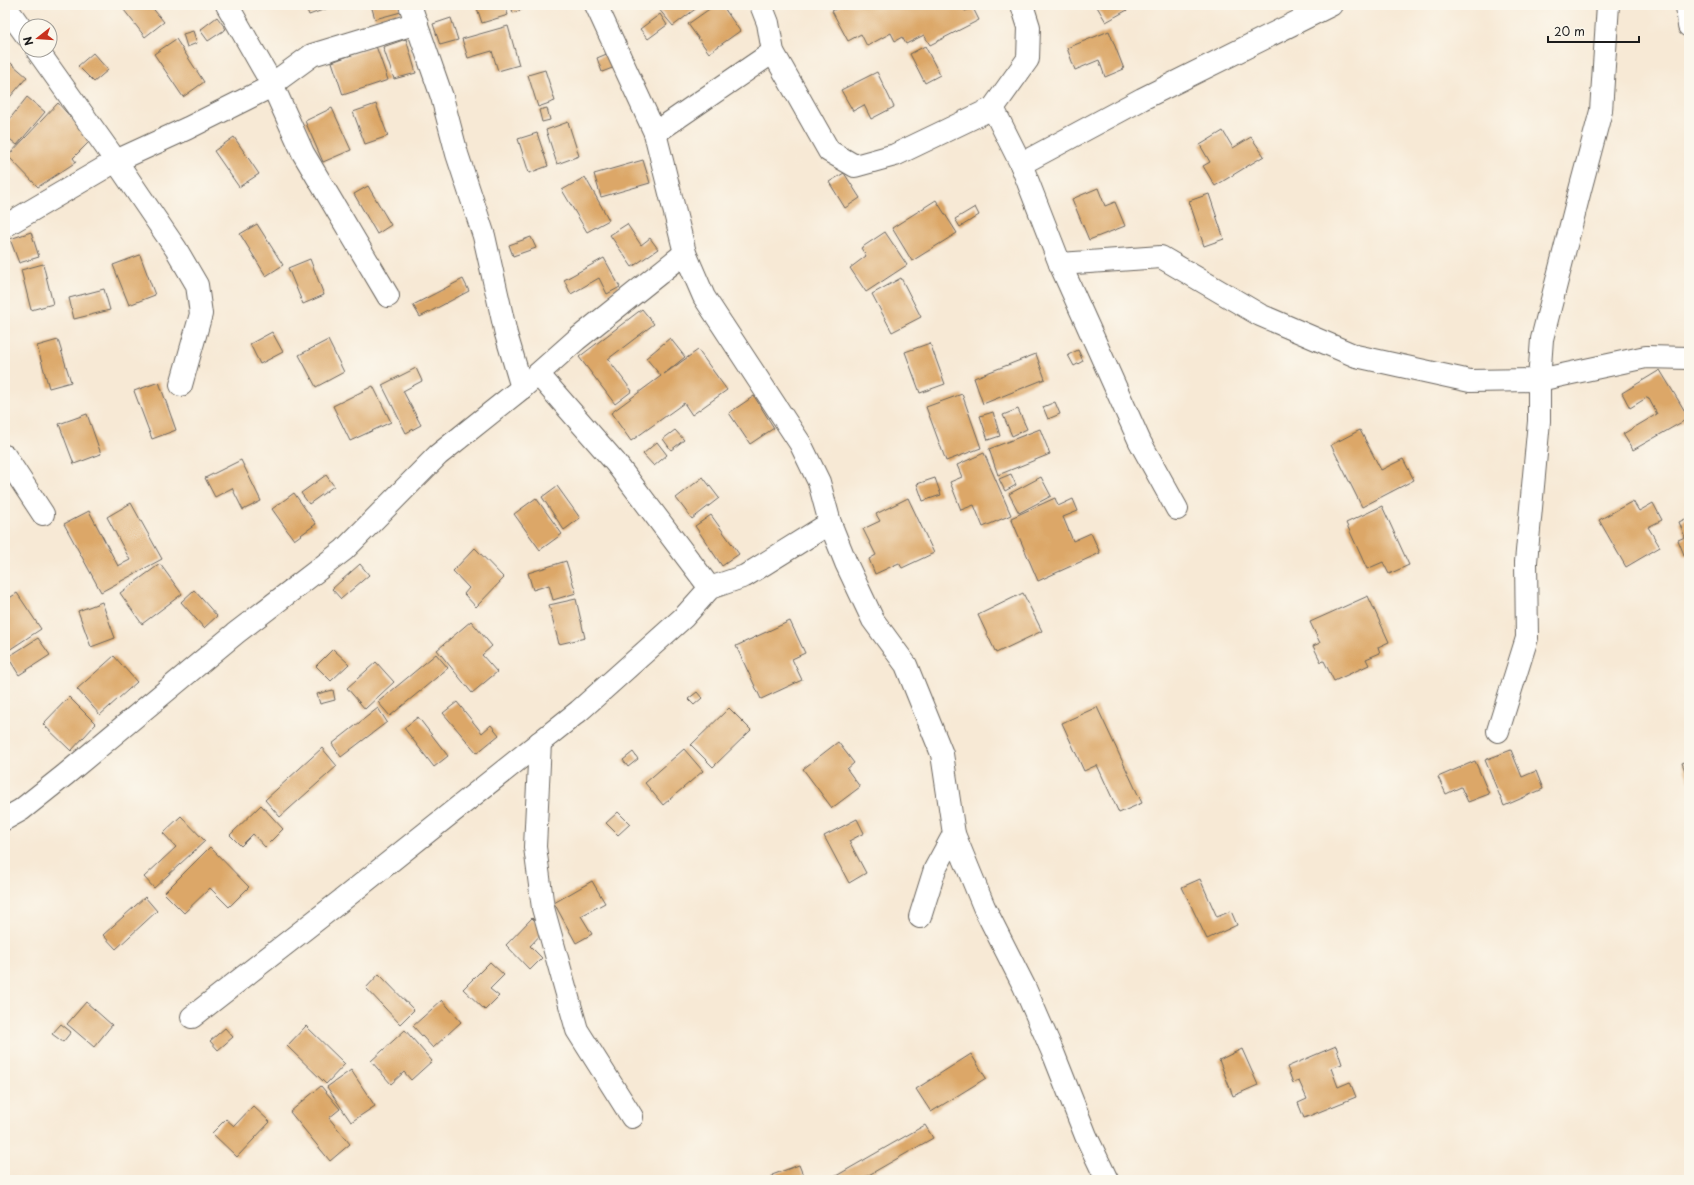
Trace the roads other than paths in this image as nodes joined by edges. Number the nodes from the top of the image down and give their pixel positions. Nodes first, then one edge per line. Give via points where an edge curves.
1 (227, 5) edge
2 (596, 5) edge
3 (761, 5) edge
4 (1022, 5) edge
5 (1331, 5) edge
6 (1608, 5) edge
7 (1687, 5) edge
8 (5, 6) edge
9 (413, 14) edge
10 (18, 24) edge
11 (1689, 26) edge
12 (773, 52) junction
13 (43, 58) edge
14 (272, 84) junction
15 (993, 108) junction
16 (655, 133) junction
17 (116, 161) junction
18 (1021, 164) junction
19 (5, 226) edge
20 (685, 252) junction
21 (1060, 264) junction
22 (388, 296) dead end
23 (1689, 358) edge
24 (1539, 380) junction
25 (530, 381) junction
26 (181, 385) dead end
27 (5, 456) edge
28 (1177, 509) dead end
29 (43, 514) dead end
30 (830, 523) junction
31 (710, 588) junction
32 (1498, 731) dead end
33 (540, 742) junction
34 (5, 819) edge
35 (954, 834) junction
36 (920, 917) dead end
37 (192, 1016) dead end
38 (632, 1117) dead end
39 (1107, 1180) edge

1 - 14 street
2 - 16 street
3 - 12 street via 768,23
4 - 15 street via 1029,27 1028,59
5 - 18 street via 1142,99
6 - 24 street via 1602,111 1542,339
7 - 11 street
8 - 10 street
9 - 14 street via 312,55
9 - 25 street via 442,96 457,154 484,236 506,334
12 - 15 street via 829,151 855,166 895,155
12 - 16 street
13 - 17 street
14 - 17 street via 188,128
14 - 22 street via 303,153
15 - 18 street
16 - 20 street
17 - 19 street
17 - 26 street via 197,285 201,314
18 - 21 street
20 - 25 street via 576,340
20 - 30 street via 704,297 800,443 819,482
21 - 24 street via 1161,257 1260,315 1356,356 1470,381
21 - 28 street via 1140,442
23 - 24 street via 1646,357
24 - 32 street via 1539,421 1526,562 1527,638
25 - 31 street via 615,462
25 - 34 street via 438,455 344,550 236,633 21,810
27 - 29 street
30 - 31 street via 745,576
30 - 35 street via 873,620 906,665 942,754
31 - 33 street via 678,622 579,711
33 - 37 street
33 - 38 street via 536,847 543,908 577,1030
35 - 36 street via 935,869
35 - 39 street via 984,907 1024,986

